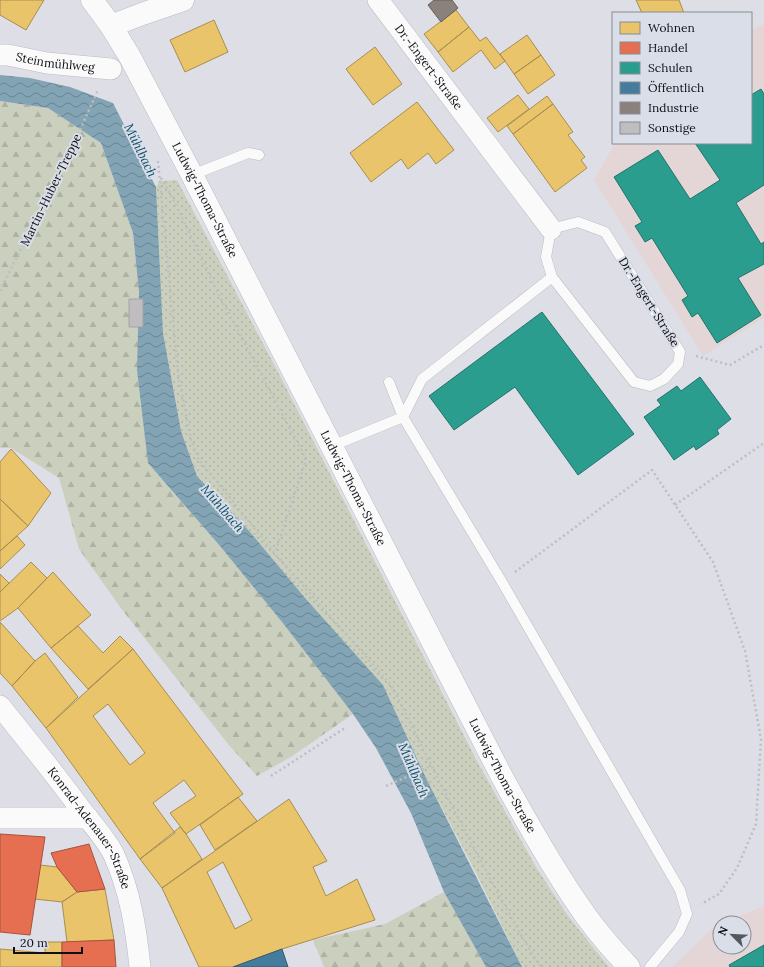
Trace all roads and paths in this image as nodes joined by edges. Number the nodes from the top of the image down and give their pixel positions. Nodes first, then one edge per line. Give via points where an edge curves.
1 (92, 0) edge
2 (183, 0) edge
3 (378, 0) edge
4 (112, 26) junction
5 (0, 54) edge
6 (111, 69) dead end
7 (99, 87) dead end
8 (157, 154) dead end
9 (259, 155) dead end
10 (192, 175) junction
11 (160, 176) junction
12 (552, 229) junction
13 (552, 277) junction
14 (0, 291) edge
15 (764, 345) edge
16 (680, 352) junction
17 (389, 382) dead end
18 (404, 417) junction
19 (764, 443) edge
20 (332, 446) junction
21 (675, 505) junction
22 (275, 554) junction
23 (502, 582) junction
24 (0, 706) edge
25 (345, 728) dead end
26 (431, 766) junction
27 (271, 776) dead end
28 (386, 786) dead end
29 (0, 818) edge
30 (88, 818) junction
31 (686, 914) junction
32 (140, 967) edge
33 (541, 967) edge
34 (629, 967) edge
35 (650, 967) edge

1 - 4 main road, Ludwig-Thoma-Straße
2 - 4 main road
3 - 12 street, Dr.-Engert-Straße
4 - 10 main road, Ludwig-Thoma-Straße
5 - 6 street, Steinmühlweg via 47,63
7 - 14 path, Martin-Huber-Treppe
8 - 11 path
9 - 10 lane via 248,153
10 - 20 main road, Ludwig-Thoma-Straße
11 - 22 path via 178,373 191,440 198,458
11 - 22 path via 219,295 305,457
12 - 13 lane, Dr.-Engert-Straße via 546,257
12 - 16 lane, Dr.-Engert-Straße via 578,222 605,232
13 - 16 lane, Dr.-Engert-Straße via 634,382 650,386 664,379 678,364
13 - 18 lane via 422,379
15 - 16 path via 730,365
17 - 18 lane
18 - 20 lane
18 - 23 lane
19 - 21 path
20 - 34 main road, Ludwig-Thoma-Straße via 501,775 548,859 577,905
21 - 23 path via 652,470
21 - 31 path via 713,562 745,651 761,739 756,824 737,868 719,894
22 - 26 path via 389,683
23 - 31 lane via 680,890
24 - 30 street, Konrad-Adenauer-Straße
25 - 27 path
26 - 28 path
26 - 33 path via 487,873
29 - 30 street
30 - 32 street, Konrad-Adenauer-Straße via 106,840 125,882 136,932
31 - 35 lane via 679,932

